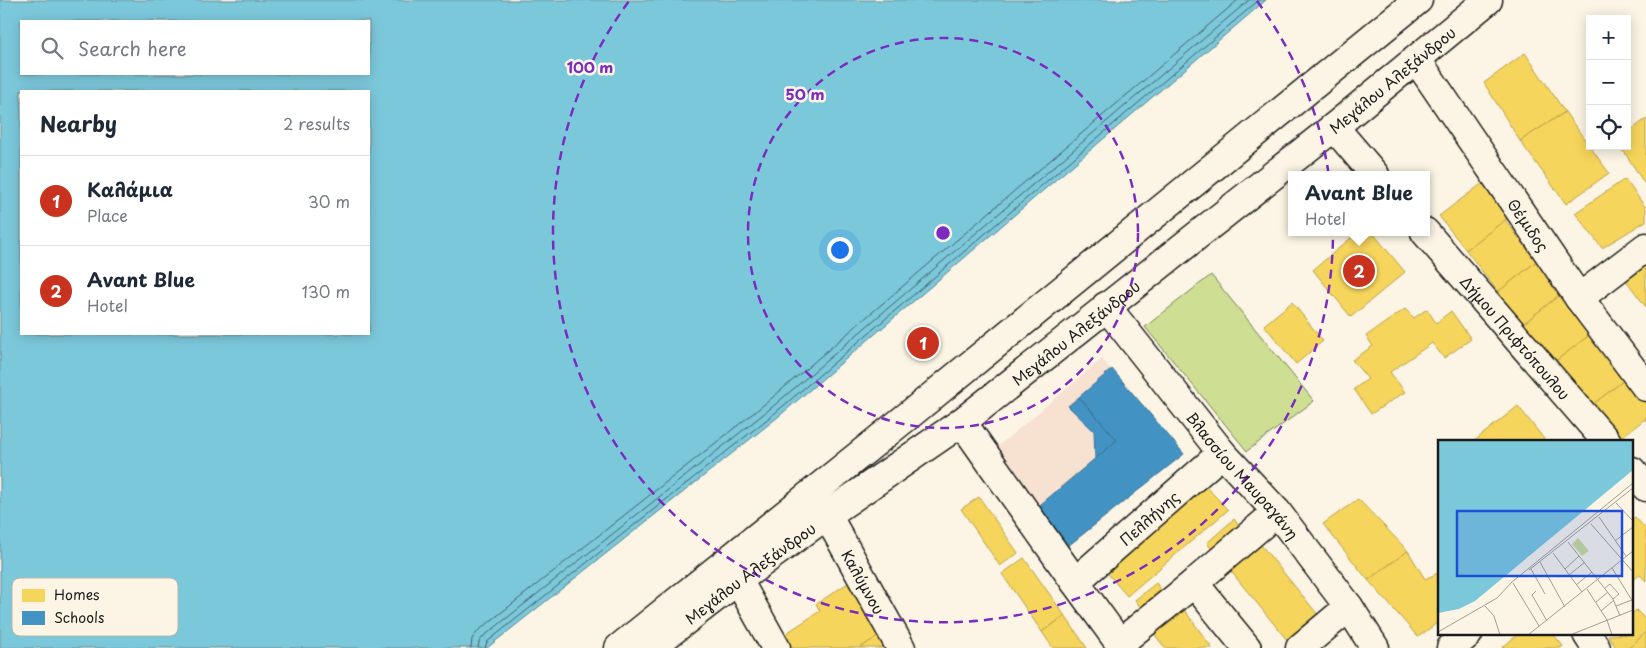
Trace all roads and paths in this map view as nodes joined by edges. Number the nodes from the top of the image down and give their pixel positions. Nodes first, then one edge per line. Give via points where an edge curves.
1 (1418, 0) edge
2 (1488, 0) edge
3 (1417, 60) junction
4 (1334, 127) junction
5 (1372, 171) edge
6 (1428, 236) edge
7 (1646, 247) edge
8 (1579, 298) junction
9 (1106, 306) junction
10 (1646, 386) edge
11 (962, 422) junction
12 (1605, 440) edge
13 (1222, 452) junction
14 (1278, 512) junction
15 (827, 515) junction
16 (738, 580) junction
17 (1074, 582) junction
18 (1194, 583) junction
19 (1349, 607) junction
20 (1466, 636) edge
21 (1588, 636) edge
22 (1121, 646) edge
23 (619, 648) edge
24 (650, 648) edge
25 (776, 648) edge
26 (901, 648) edge
27 (1247, 648) edge
28 (1300, 648) edge
29 (1375, 648) edge
30 (1451, 648) edge
31 (1596, 648) edge

1 - 23 street
2 - 3 street, Μεγάλου Αλεξάνδρου
3 - 4 street, Μεγάλου Αλεξάνδρου
3 - 8 street, Θέμιδος
4 - 5 street
4 - 9 street, Μεγάλου Αλεξάνδρου
6 - 12 street, Δήμου Πριφτόπουλου
7 - 8 street
8 - 10 street, Θέμιδος
9 - 11 street, Μεγάλου Αλεξάνδρου
9 - 13 street, Βλασσίου Μαυραγάνη
11 - 15 street, Μεγάλου Αλεξάνδρου
11 - 17 street
13 - 14 street, Βλασσίου Μαυραγάνη
13 - 17 street, Πελλήνης
14 - 18 street
14 - 19 street, Βλασσίου Μαυραγάνη
15 - 16 street, Μεγάλου Αλεξάνδρου
15 - 26 street, Καλύμνου
16 - 24 street, Μεγάλου Αλεξάνδρου
16 - 25 street
17 - 22 street
18 - 22 street
18 - 27 street
19 - 28 street
19 - 29 street, Βλασσίου Μαυραγάνη
20 - 30 street
21 - 31 street

